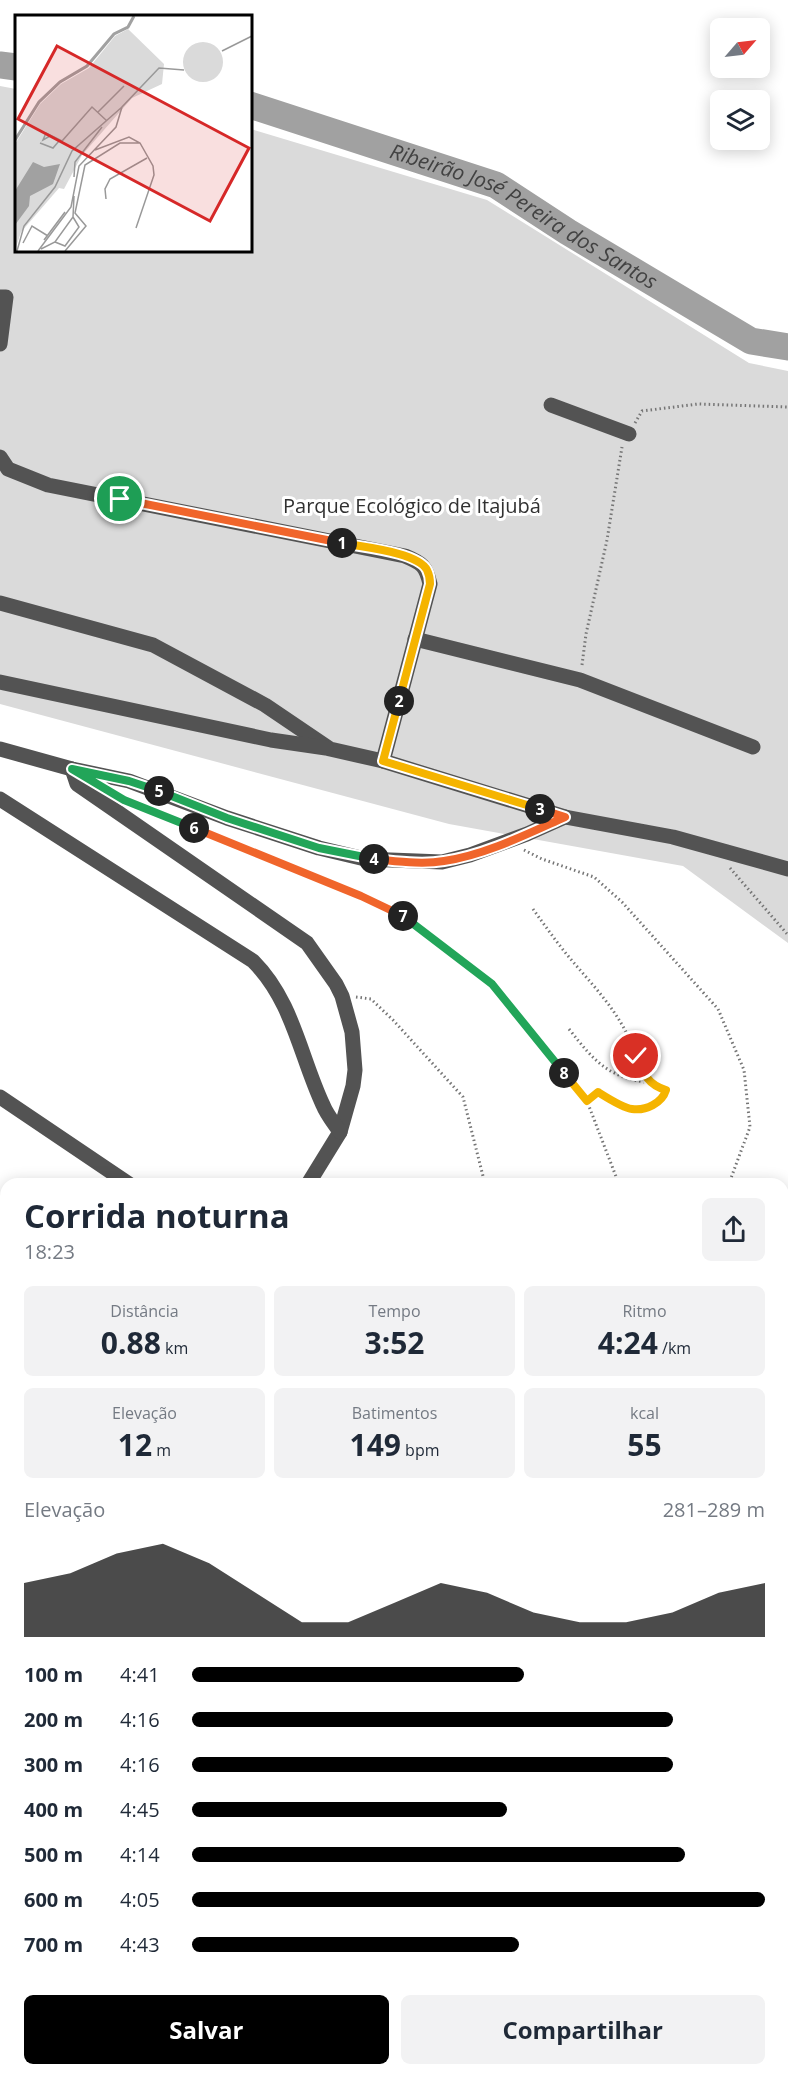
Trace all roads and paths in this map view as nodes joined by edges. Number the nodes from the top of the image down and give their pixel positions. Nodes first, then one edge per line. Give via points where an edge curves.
1 (0, 297) edge
2 (0, 344) edge
3 (550, 405) dead end
4 (788, 407) edge
5 (629, 434) junction
6 (0, 457) edge
7 (0, 603) edge
8 (415, 639) junction
9 (580, 680) junction
10 (0, 682) edge
11 (753, 747) dead end
12 (0, 749) edge
13 (330, 749) junction
14 (383, 761) junction
15 (72, 769) junction
16 (0, 799) edge
17 (124, 800) dead end
18 (565, 817) junction
19 (506, 841) junction
20 (710, 848) junction
21 (788, 869) edge
22 (533, 909) dead end
23 (788, 934) edge
24 (342, 996) junction
25 (569, 1029) dead end
26 (652, 1083) junction
27 (0, 1097) edge
28 (587, 1101) junction
29 (340, 1132) junction
30 (120, 1178) edge
31 (312, 1178) edge
32 (483, 1178) edge
33 (616, 1178) edge
34 (731, 1178) edge

1 - 2 street via 6,297
3 - 5 street
4 - 5 path via 698,404 642,411
5 - 9 path via 621,448
6 - 8 street via 8,469 48,485 418,561 427,570 430,584
7 - 13 street via 153,645 265,705
8 - 9 street
8 - 14 street
9 - 11 street
10 - 13 street
12 - 15 street
13 - 14 street
14 - 18 street
15 - 19 street via 129,781 227,818 365,859 442,862
15 - 24 street via 77,784 307,943
16 - 29 street via 252,961 284,1004 323,1106
17 - 28 path via 404,917 492,984
18 - 19 street
18 - 20 street via 673,837
19 - 34 path via 542,859 594,877 622,902 718,1009 744,1070 750,1127
20 - 21 street
20 - 23 path
22 - 26 path via 603,997 625,1030 642,1072
24 - 29 street via 352,1032 355,1070
24 - 32 path via 371,999 463,1097
25 - 26 path via 594,1060 616,1074
26 - 28 path via 666,1090 664,1098 648,1107 631,1109 598,1092
27 - 30 street
28 - 33 path
29 - 31 street

